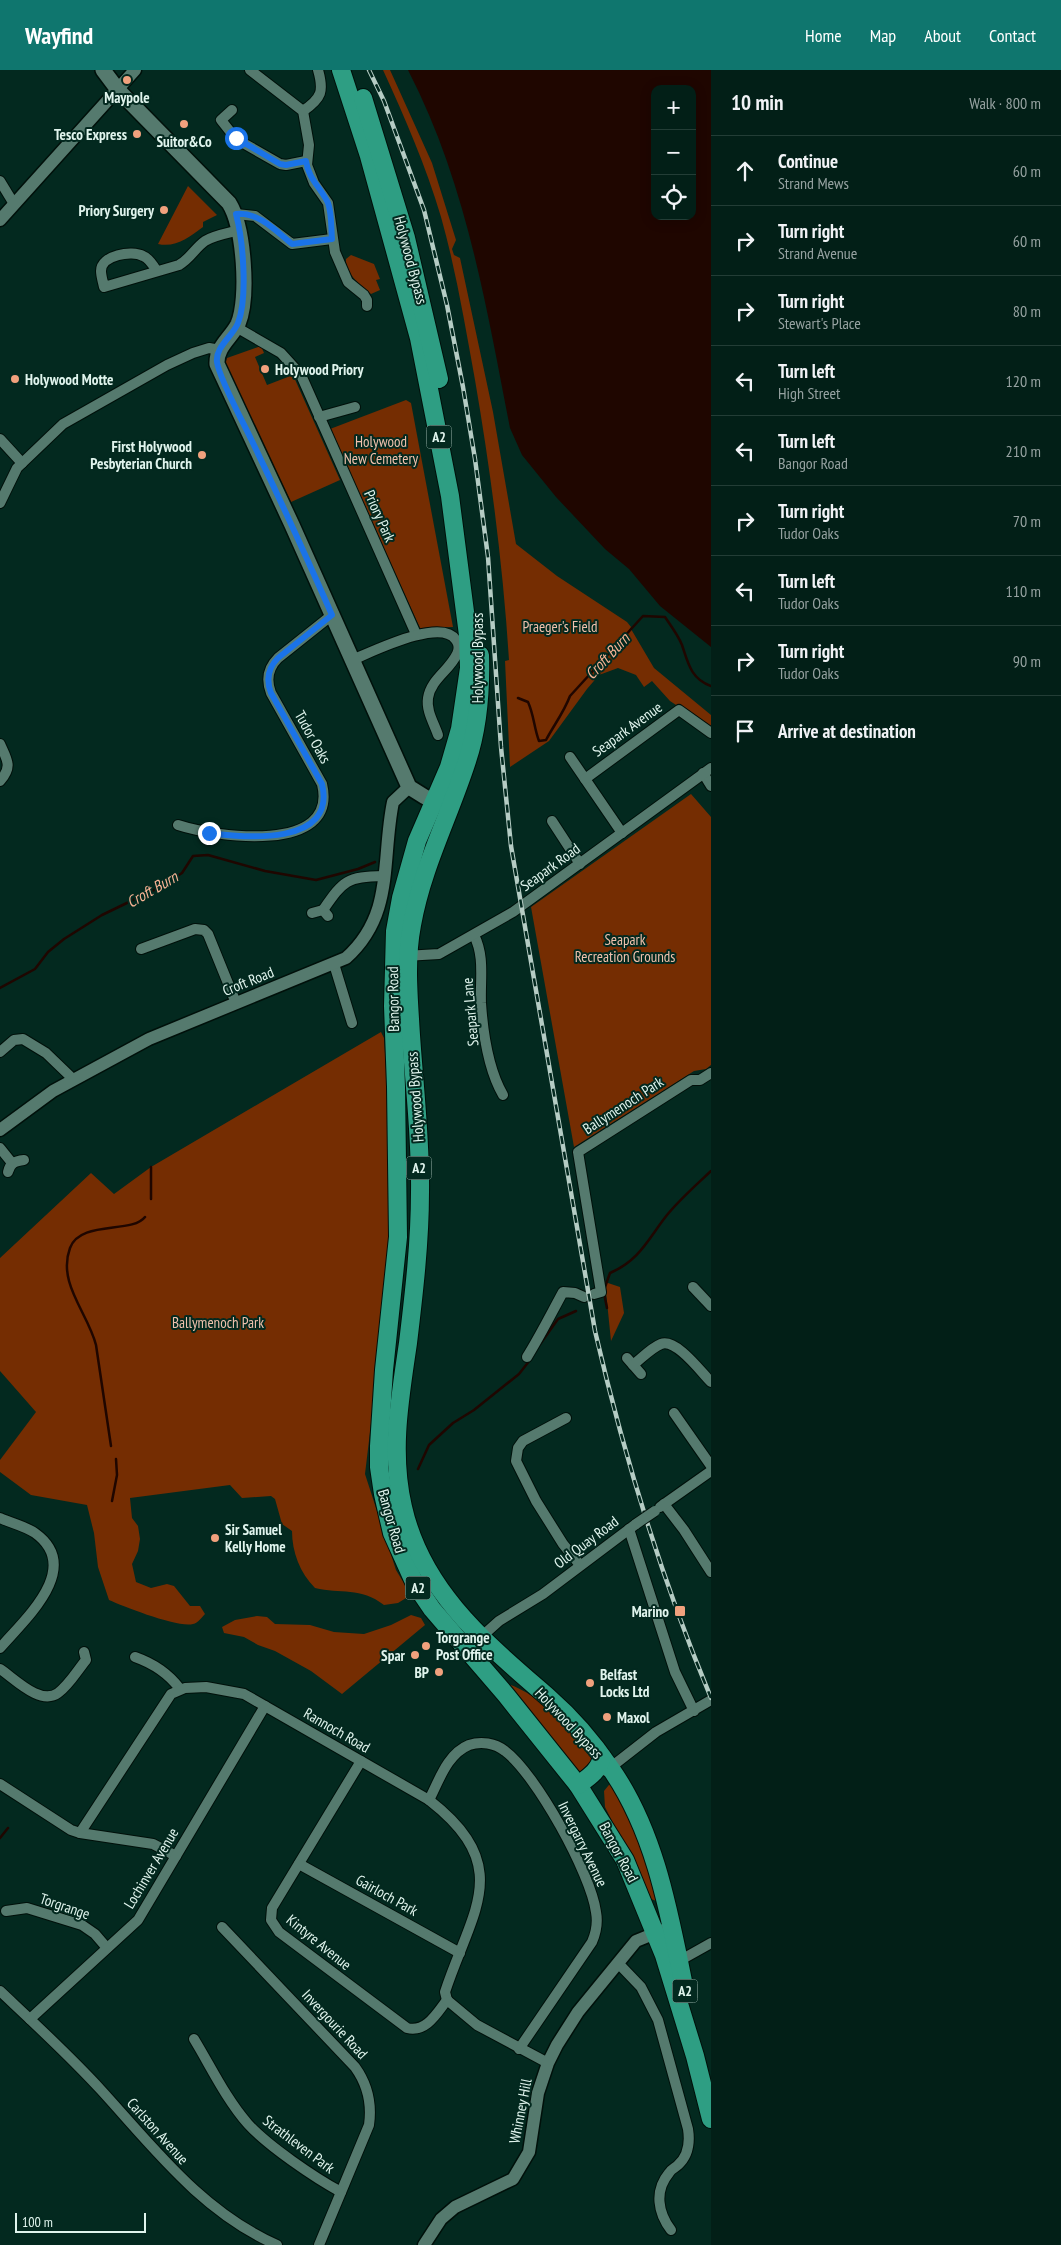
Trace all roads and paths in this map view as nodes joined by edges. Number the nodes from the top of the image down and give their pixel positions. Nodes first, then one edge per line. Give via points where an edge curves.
1 (103, 70) edge
2 (135, 70) edge
3 (250, 70) edge
4 (318, 70) edge
5 (341, 70) edge
6 (353, 70) edge
7 (118, 90) junction
8 (232, 110) dead end
9 (303, 111) junction
10 (306, 161) junction
11 (0, 181) edge
12 (14, 204) junction
13 (236, 214) junction
14 (0, 220) edge
15 (240, 230) junction
16 (332, 239) junction
17 (156, 270) junction
18 (367, 306) dead end
19 (236, 327) junction
20 (220, 350) junction
21 (355, 407) dead end
22 (319, 417) junction
23 (0, 439) edge
24 (22, 464) junction
25 (0, 503) edge
26 (332, 615) junction
27 (416, 634) junction
28 (352, 660) junction
29 (711, 733) edge
30 (438, 735) dead end
31 (0, 744) edge
32 (570, 757) dead end
33 (707, 771) edge
34 (585, 779) junction
35 (0, 781) edge
36 (711, 786) edge
37 (409, 787) junction
38 (442, 803) junction
39 (552, 821) dead end
40 (178, 825) dead end
41 (622, 833) junction
42 (580, 864) junction
43 (384, 876) junction
44 (312, 913) dead end
45 (474, 935) junction
46 (141, 949) dead end
47 (400, 956) junction
48 (334, 964) junction
49 (236, 1003) junction
50 (352, 1023) dead end
51 (0, 1052) edge
52 (711, 1073) edge
53 (74, 1079) junction
54 (498, 1091) dead end
55 (0, 1130) edge
56 (0, 1148) edge
57 (24, 1160) dead end
58 (693, 1287) dead end
59 (711, 1306) edge
60 (527, 1357) dead end
61 (641, 1374) dead end
62 (711, 1382) edge
63 (674, 1413) dead end
64 (566, 1418) dead end
65 (711, 1466) edge
66 (711, 1471) edge
67 (392, 1493) junction
68 (664, 1504) junction
69 (0, 1520) edge
70 (632, 1527) junction
71 (580, 1565) junction
72 (711, 1572) edge
73 (480, 1638) junction
74 (0, 1648) edge
75 (84, 1652) dead end
76 (134, 1657) dead end
77 (0, 1669) edge
78 (180, 1689) junction
79 (265, 1706) junction
80 (703, 1706) edge
81 (361, 1761) junction
82 (606, 1763) junction
83 (0, 1784) edge
84 (580, 1788) junction
85 (429, 1800) junction
86 (80, 1833) junction
87 (176, 1856) junction
88 (299, 1864) junction
89 (6, 1911) dead end
90 (222, 1927) dead end
91 (664, 1932) junction
92 (711, 1943) edge
93 (107, 1948) junction
94 (460, 1953) junction
95 (679, 1961) junction
96 (618, 1963) junction
97 (0, 1991) edge
98 (447, 2000) junction
99 (30, 2019) junction
100 (194, 2039) dead end
101 (519, 2049) junction
102 (695, 2056) junction
103 (548, 2063) junction
104 (711, 2120) edge
105 (341, 2192) junction
106 (671, 2230) dead end
107 (277, 2245) edge
108 (318, 2245) edge
109 (424, 2245) edge

1 - 7 main road
2 - 7 street
3 - 9 street
4 - 9 street via 322,84 320,94
5 - 38 highway, Holywood Bypass / A2 via 419,338 450,496 464,596 469,668 460,729
6 - 38 highway, Holywood Bypass / A2 via 380,148 434,348 478,616 480,694 468,759
7 - 12 street
7 - 13 main road via 229,203
8 - 10 street via 221,120 236,138 280,164
9 - 10 street via 309,145
10 - 16 street via 314,183 328,203
11 - 12 street
12 - 14 street
13 - 15 main road
13 - 16 street via 255,216 292,244
15 - 17 street via 206,240 188,260
15 - 19 main road via 243,292
16 - 18 street via 341,269 348,282 367,300
17 - 17 street via 104,287 101,270 105,262 122,253 146,257
19 - 20 main road
19 - 22 street, Priory Park via 281,353 301,375
20 - 24 street via 209,348 193,353 83,412 63,424
20 - 26 main road via 217,364
21 - 22 street
22 - 27 street, Priory Park
23 - 24 street
24 - 25 street via 10,480
26 - 28 main road
26 - 40 street, Tudor Oaks via 278,658 268,676 271,693 322,784 324,798 317,818 300,830 260,835 224,835
27 - 28 street
27 - 30 street via 448,634 456,639 458,646 456,657 430,691 428,703 436,718
28 - 37 main road
29 - 34 street, Seapark Avenue via 679,710
31 - 35 street via 9,764
32 - 34 street
33 - 36 street
33 - 41 street, Seapark Road
34 - 41 street
37 - 38 main road
37 - 43 street, Croft Road via 393,802
38 - 47 highway, Holywood Bypass / A2 via 417,841 401,898
39 - 42 street
41 - 42 street, Seapark Road
42 - 45 street, Seapark Road via 513,912
43 - 44 street via 366,876 344,882 325,913
43 - 48 street, Croft Road via 381,902 371,930 355,950
45 - 47 street, Seapark Road via 439,954
45 - 54 street, Seapark Lane via 481,948 481,1002
46 - 49 street via 195,929 204,930
47 - 67 highway, Bangor Road / A2 via 398,1237 378,1467
48 - 49 street, Croft Road
48 - 50 street
49 - 53 street, Croft Road via 149,1039
51 - 53 street via 14,1040 23,1038 46,1053
52 - 60 street, Ballymenoch Park via 700,1080 691,1080 578,1152 601,1292 589,1296 563,1292
53 - 55 street, Croft Road via 52,1091
56 - 57 street via 10,1168 16,1161
58 - 59 street
61 - 62 street via 630,1361 661,1344 670,1343
63 - 65 street
64 - 71 street via 523,1441 516,1461 536,1501
66 - 68 street, Old Quay Road
67 - 73 highway, Holywood Bypass / A2 via 426,1567 454,1608
67 - 84 highway, Bangor Road / A2 via 392,1533 415,1584
68 - 70 street, Old Quay Road, bridge
68 - 72 street
69 - 74 street via 38,1535 49,1551 53,1571 47,1592
70 - 71 street, Old Quay Road
70 - 80 street via 675,1672
71 - 73 street, Old Quay Road via 543,1594 499,1621
73 - 82 highway, Holywood Bypass / A2 via 552,1700
75 - 77 street via 86,1660 59,1692 49,1697 39,1695
76 - 78 street via 167,1675
78 - 79 street, Rannoch Road via 206,1687 230,1690
78 - 86 street via 167,1698
79 - 81 street, Rannoch Road
79 - 87 street, Lochinver Avenue
80 - 82 street
81 - 85 street, Rannoch Road
81 - 88 street, Kintyre Avenue
82 - 84 highway
82 - 91 highway, Holywood Bypass / A2 via 625,1790 655,1862 666,1904
83 - 86 street via 60,1824
84 - 91 highway, Bangor Road / A2 via 625,1860
85 - 94 street, Rannoch Road via 464,1834 477,1863 478,1906
85 - 101 street, Invergarry Avenue via 448,1762 458,1752 474,1744 487,1743 499,1747 515,1760 540,1793 590,1886 596,1913 592,1942
86 - 87 street via 153,1844
87 - 93 street, Lochinver Avenue via 138,1920
88 - 94 street, Gairloch Park
88 - 98 street, Kintyre Avenue via 272,1908 271,1920 276,1930 407,2028 424,2026
89 - 93 street, Torgrange via 26,1908 82,1925 96,1934
90 - 105 street, Invergourie Road via 355,2067 366,2085 369,2125
91 - 95 highway, Holywood Bypass / A2
91 - 96 street, Whinney Hill via 636,1941
91 - 102 highway, Bangor Road / A2
92 - 95 street
93 - 99 street, Lochinver Avenue
94 - 98 street, Rannoch Road via 445,1992
95 - 102 highway, Holywood Bypass / A2
96 - 103 street, Whinney Hill via 578,2012
96 - 106 street via 642,1987 658,2020 688,2129 686,2154 666,2176 660,2192 660,2212
97 - 99 street, Carlston Avenue
98 - 101 street via 477,2025
99 - 107 street, Carlston Avenue via 192,2190 234,2222
100 - 105 street, Strathleven Park via 237,2110 252,2128 325,2184
101 - 103 street
102 - 104 highway, Bangor Road / A2
103 - 109 street, Whinney Hill via 538,2093 529,2152 522,2167 513,2179 463,2202 448,2213 435,2226
105 - 108 street, Invergourie Road

